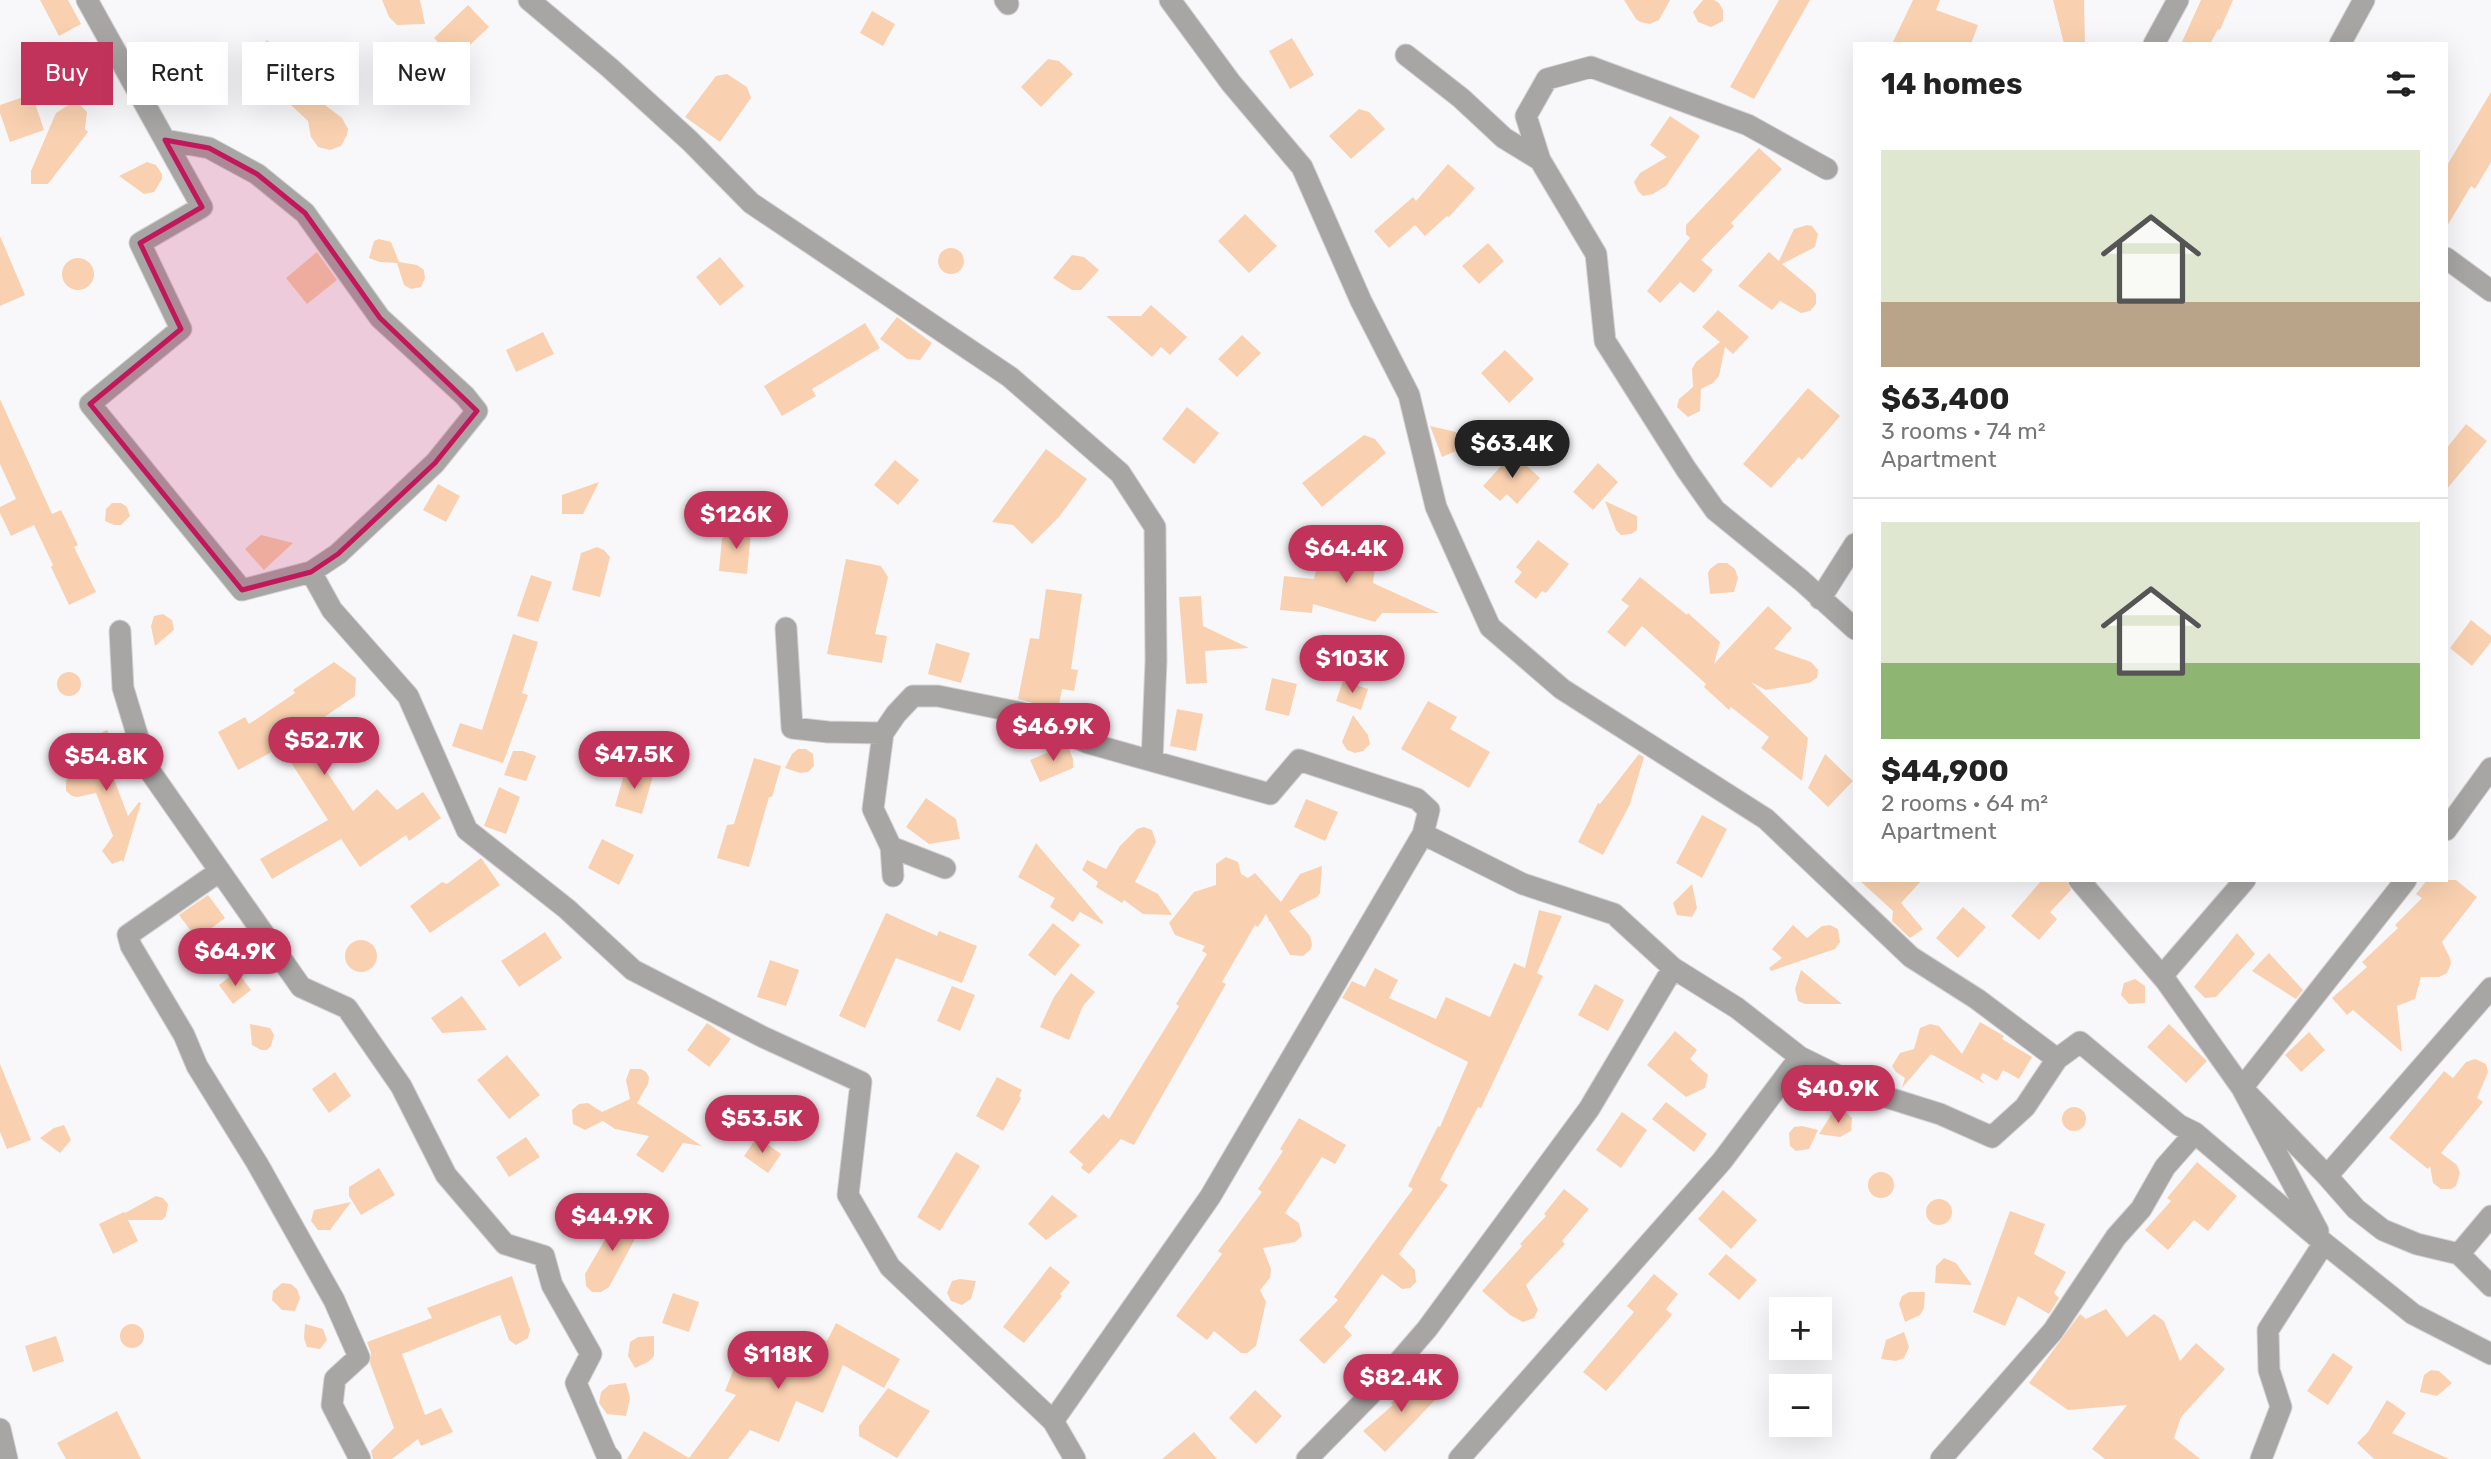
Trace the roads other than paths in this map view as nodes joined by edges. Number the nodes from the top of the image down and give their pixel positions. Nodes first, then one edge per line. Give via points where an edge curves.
1 (87, 0) edge
2 (529, 0) edge
3 (1171, 0) edge
4 (2178, 0) edge
5 (2364, 0) edge
6 (2155, 42) edge
7 (2341, 42) edge
8 (1406, 55) dead end
9 (165, 140) junction
10 (1540, 160) junction
11 (1827, 169) dead end
12 (2448, 259) edge
13 (2491, 291) edge
14 (1853, 547) edge
15 (312, 572) junction
16 (1820, 599) junction
17 (1853, 627) edge
18 (786, 628) dead end
19 (120, 631) dead end
20 (883, 733) junction
21 (1152, 761) junction
22 (2491, 768) edge
23 (2448, 827) edge
24 (1423, 834) junction
25 (891, 847) junction
26 (945, 869) dead end
27 (220, 872) junction
28 (893, 876) dead end
29 (2081, 882) edge
30 (2243, 882) edge
31 (2404, 882) edge
32 (1673, 968) junction
33 (2162, 976) junction
34 (2491, 988) edge
35 (1800, 1057) junction
36 (2057, 1059) junction
37 (2242, 1088) junction
38 (2195, 1133) junction
39 (2327, 1175) junction
40 (2491, 1216) edge
41 (2323, 1242) junction
42 (2459, 1254) junction
43 (2491, 1286) edge
44 (2491, 1354) edge
45 (1053, 1421) junction
46 (0, 1429) edge
47 (7, 1459) edge
48 (360, 1459) edge
49 (611, 1459) edge
50 (1075, 1459) edge
51 (1307, 1459) edge
52 (1459, 1459) edge
53 (1941, 1459) edge
54 (2261, 1459) edge

1 - 9 street
2 - 21 street via 690,141 751,204 1010,377 1120,473 1155,527
3 - 36 street via 1231,83 1302,167 1361,301 1409,395 1436,507 1490,627 1562,689 1766,819 1911,957
4 - 6 street
5 - 7 street
8 - 10 street via 1504,138
9 - 15 street via 209,148 257,174 305,213 380,318 477,411 435,463 338,554
9 - 15 street via 202,207 140,243 181,329 90,404 242,590
10 - 11 street via 1526,116 1547,79 1591,67 1748,125
10 - 16 street via 1597,254 1605,341 1686,469 1715,510
12 - 13 street
14 - 16 street
15 - 45 street via 332,610 408,696 467,830 567,909 633,970 861,1082 848,1195 890,1267
16 - 17 street
18 - 20 street via 792,728
19 - 27 street via 123,688 147,767
20 - 21 street via 913,696 938,696 1022,713 1088,743
20 - 25 street via 873,809
21 - 24 street via 1270,794 1299,760 1417,799 1429,810
22 - 23 street
24 - 32 street via 1523,884 1614,914
24 - 45 street via 1210,1197
25 - 26 street
25 - 28 street
27 - 48 street via 128,935 355,1345 359,1357 335,1379 332,1405
27 - 49 street via 301,986 347,1008 401,1086 446,1175 505,1244 544,1256 552,1285 591,1354 576,1383
29 - 33 street
30 - 33 street
31 - 37 street
32 - 35 street
32 - 51 street via 1588,1109 1427,1329
33 - 37 street
34 - 39 street
35 - 36 street via 1873,1093 1940,1114 1992,1137 2025,1107
35 - 52 street via 1722,1161
36 - 38 street via 2080,1042 2179,1125
37 - 39 street
37 - 41 street
38 - 41 street
38 - 53 street via 2165,1167 2141,1209 2116,1237 2053,1331
39 - 42 street via 2356,1209 2383,1230
40 - 42 street
41 - 44 street via 2413,1314
41 - 54 street via 2268,1330 2269,1370 2281,1407
42 - 43 street
45 - 50 street
46 - 47 street

